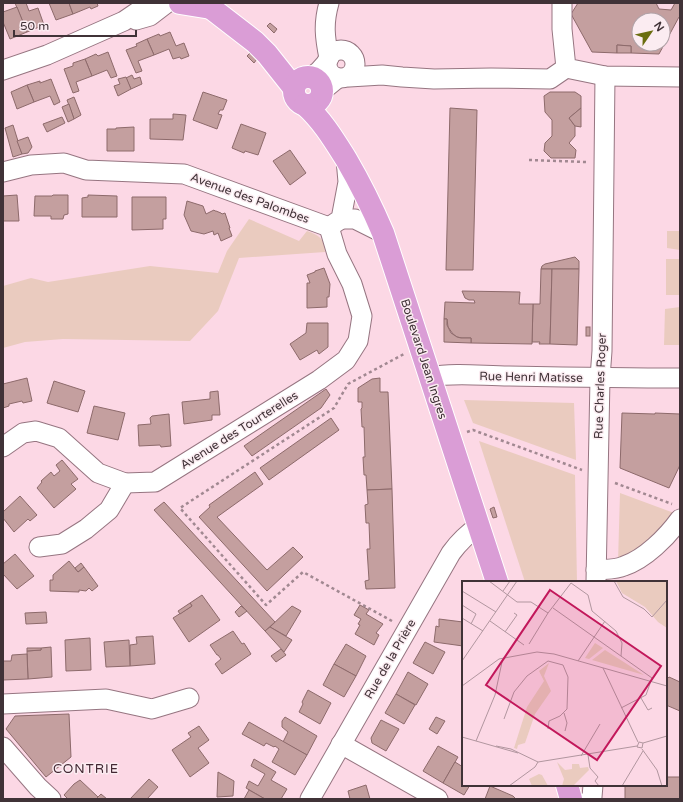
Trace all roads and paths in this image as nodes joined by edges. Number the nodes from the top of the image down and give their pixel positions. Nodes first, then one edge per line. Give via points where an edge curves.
1 (147, 3) edge
2 (167, 3) edge
3 (180, 3) edge
4 (329, 3) edge
5 (562, 3) edge
6 (208, 6) edge
7 (124, 21) junction
8 (340, 64) junction
9 (566, 68) junction
10 (3, 70) edge
11 (605, 76) junction
12 (680, 77) edge
13 (309, 90) junction
14 (341, 150) junction
15 (529, 160) dead end
16 (604, 162) junction
17 (3, 172) edge
18 (335, 223) junction
19 (383, 233) junction
20 (420, 346) junction
21 (430, 377) junction
22 (600, 378) junction
23 (680, 378) edge
24 (449, 438) junction
25 (3, 447) edge
26 (598, 476) junction
27 (125, 484) junction
28 (678, 512) edge
29 (479, 526) junction
30 (39, 546) dead end
31 (596, 576) edge
32 (497, 581) edge
33 (407, 629) junction
34 (189, 698) dead end
35 (3, 704) edge
36 (341, 744) junction
37 (3, 747) edge
38 (566, 786) edge
39 (593, 786) edge
40 (51, 799) edge
41 (310, 799) edge
42 (438, 799) edge
43 (571, 799) edge
44 (590, 799) edge

1 - 7 street
2 - 7 street via 150,16
3 - 6 main road, Boulevard Jean Ingres
4 - 8 street
5 - 9 street
6 - 13 main road, Boulevard Jean Ingres via 255,42
7 - 10 street via 48,55
8 - 9 street via 367,69 382,75 434,79 550,79
8 - 13 street via 319,71
9 - 11 street
11 - 12 street
11 - 16 street, Rue Charles Roger
13 - 14 main road, Boulevard Jean Ingres via 316,115
14 - 18 street via 348,182
14 - 19 main road, Boulevard Jean Ingres via 365,192
15 - 16 path
16 - 22 street, Rue Charles Roger
17 - 18 street, Avenue des Palombes via 31,165 64,163 86,170 184,174
18 - 19 street, Avenue des Palombes via 355,219
18 - 27 street, Avenue des Tourterelles via 337,254 352,284 362,316 358,341 346,360 320,380 155,482
19 - 20 main road, Boulevard Jean Ingres
20 - 21 main road, Boulevard Jean Ingres
20 - 33 path via 348,384 334,408 180,508 266,605 303,572
21 - 22 street, Rue Henri Matisse via 449,374
21 - 24 main road, Boulevard Jean Ingres
22 - 23 street, Rue Henri Matisse
22 - 26 street, Rue Charles Roger
24 - 26 path via 473,430
24 - 29 main road, Boulevard Jean Ingres
25 - 27 street, Avenue des Tourterelles via 23,433 36,431 59,438 98,473
26 - 28 path
26 - 31 street, Rue Charles Roger
27 - 30 street via 109,510 86,529 62,544
28 - 31 street via 667,535 642,557
29 - 32 main road, Boulevard Jean Ingres
29 - 33 street, Rue de la Prière via 461,540 451,553
33 - 36 street, Rue de la Prière
34 - 35 street via 152,709 106,699
36 - 41 street, Rue de la Prière
36 - 42 street
37 - 40 street
38 - 43 main road
39 - 44 street

